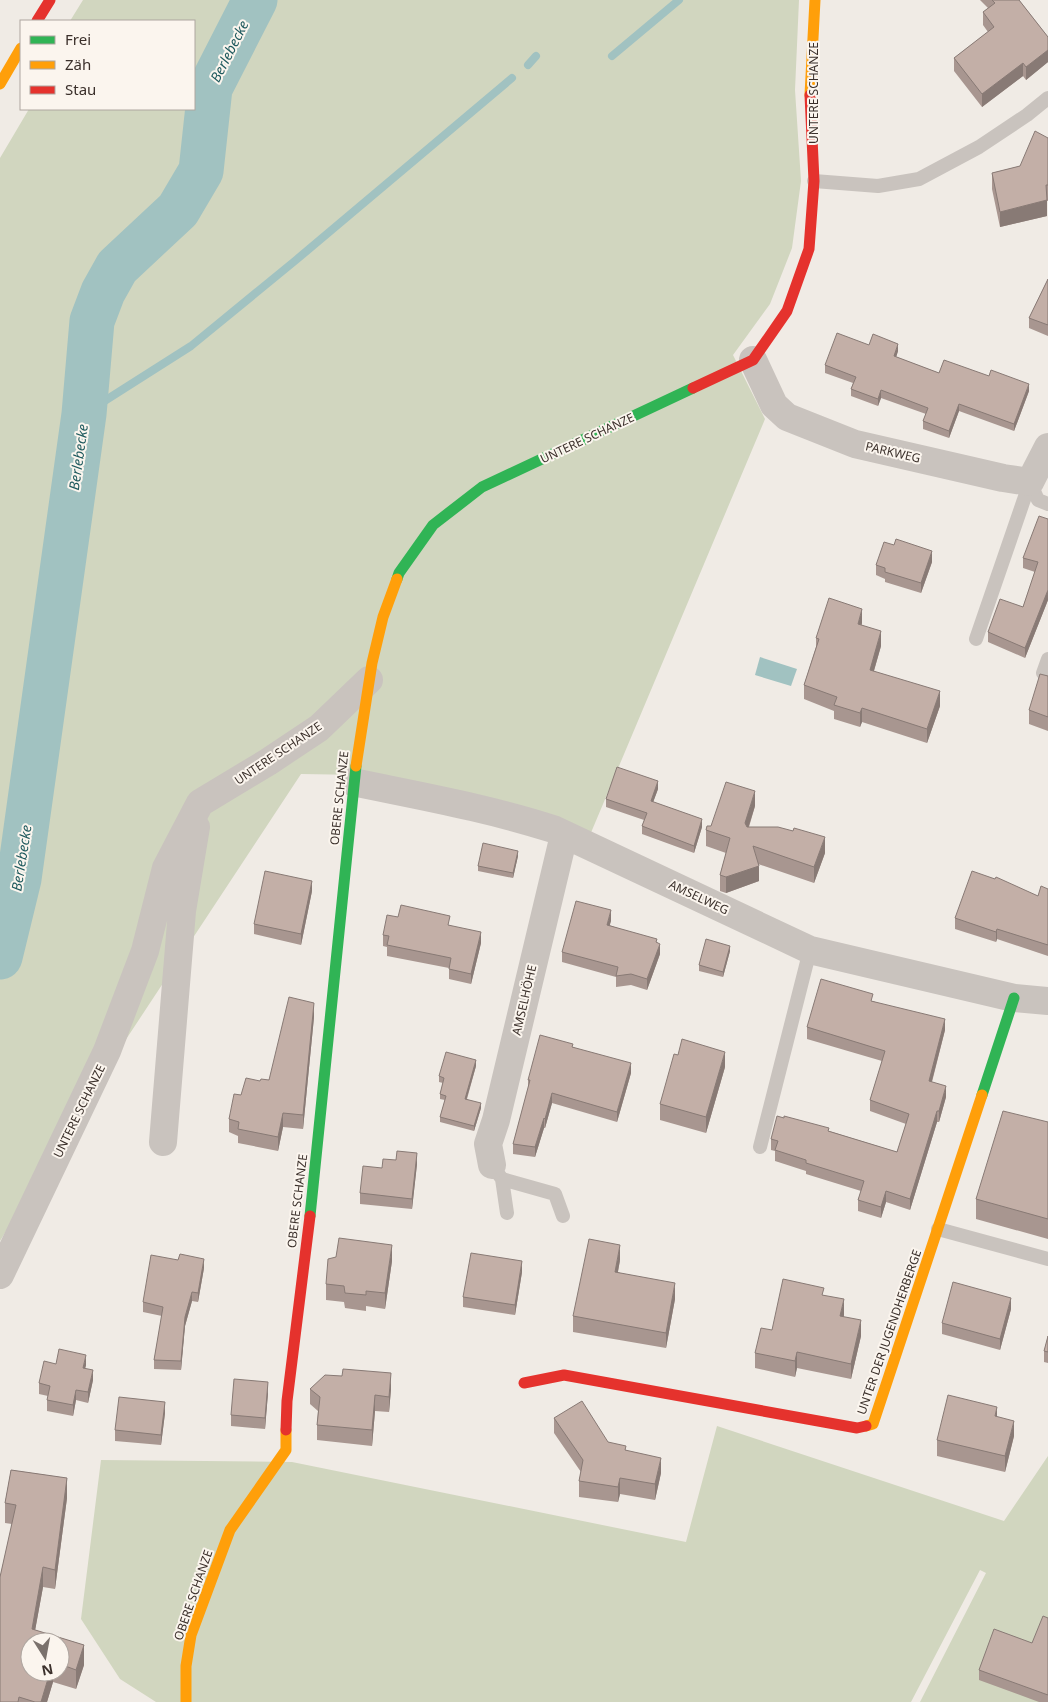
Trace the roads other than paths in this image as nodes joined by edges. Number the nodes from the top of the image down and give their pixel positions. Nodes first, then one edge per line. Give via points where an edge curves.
1 (50, 0) edge
2 (815, 0) edge
3 (38, 20) edge
4 (20, 50) edge
5 (0, 84) edge
6 (1048, 98) edge
7 (814, 182) junction
8 (753, 360) junction
9 (1048, 447) edge
10 (1030, 482) junction
11 (1048, 504) edge
12 (976, 638) dead end
13 (1048, 659) edge
14 (1043, 673) edge
15 (369, 680) junction
16 (353, 782) junction
17 (200, 803) junction
18 (564, 835) junction
19 (810, 950) junction
20 (1014, 998) junction
21 (1048, 1002) edge
22 (163, 1142) dead end
23 (760, 1147) dead end
24 (497, 1172) junction
25 (508, 1213) dead end
26 (563, 1216) dead end
27 (938, 1229) junction
28 (1048, 1259) edge
29 (0, 1275) edge
30 (524, 1383) dead end
31 (186, 1702) edge

1 - 3 street
2 - 7 street, UNTERE SCHANZE via 810,91
4 - 5 street
6 - 7 lane via 979,147 919,179 878,186
7 - 8 street, UNTERE SCHANZE via 809,249 787,311
8 - 10 street, PARKWEG via 774,404 787,417 855,444
8 - 15 street, UNTERE SCHANZE via 482,487 433,525 399,573 383,617
9 - 10 street
10 - 11 lane via 1038,500
10 - 12 lane
13 - 14 lane
15 - 16 street, OBERE SCHANZE
15 - 17 street, UNTERE SCHANZE via 318,728
16 - 18 street, AMSELWEG via 524,820
16 - 31 street, OBERE SCHANZE via 313,1194 286,1401 286,1450 230,1530 191,1635 186,1666
17 - 22 street via 182,911
17 - 29 street, UNTERE SCHANZE via 166,868 146,951 107,1051
18 - 19 street, AMSELWEG
18 - 24 street, AMSELHÖHE via 488,1144
19 - 20 street, AMSELWEG
19 - 23 lane
20 - 21 street, AMSELWEG
20 - 27 street, UNTER DER JUGENDHERBERGE
24 - 25 lane
24 - 26 lane via 555,1194
27 - 28 lane
27 - 30 street, UNTER DER JUGENDHERBERGE via 873,1424 857,1428 564,1375

